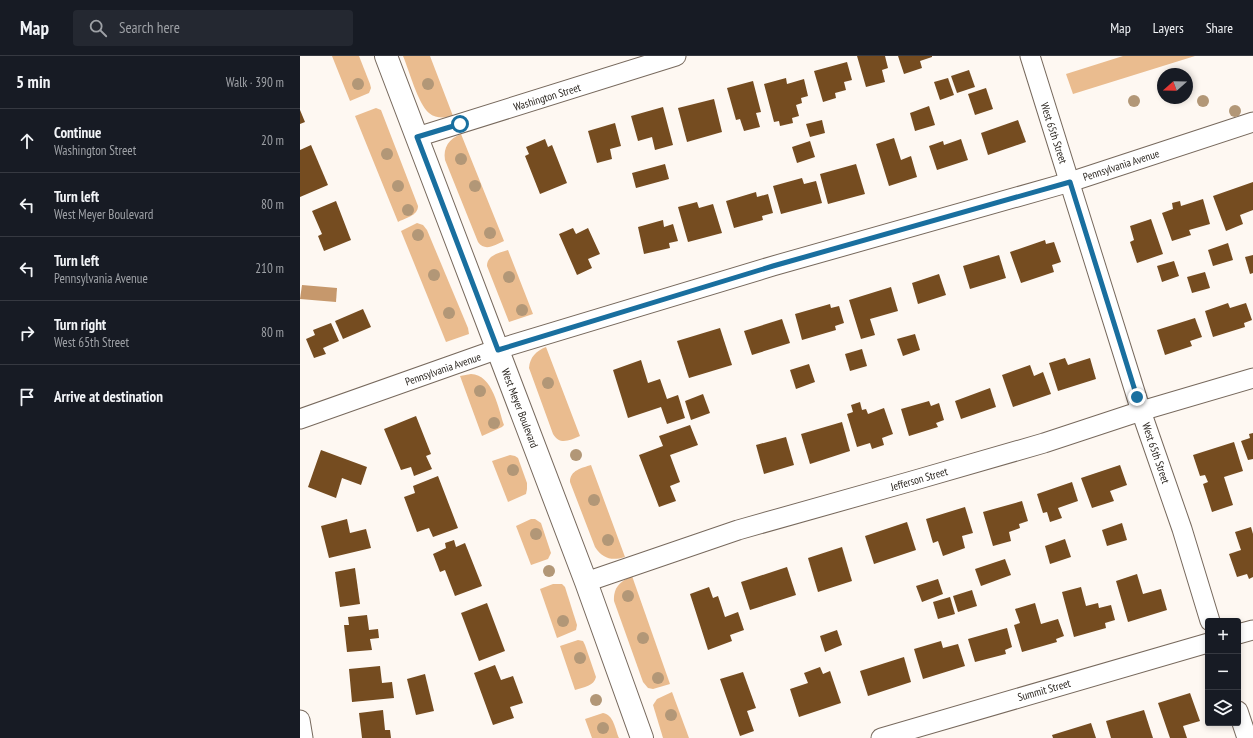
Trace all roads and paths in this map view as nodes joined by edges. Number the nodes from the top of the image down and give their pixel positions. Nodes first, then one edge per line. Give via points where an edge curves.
1 (386, 56) edge
2 (676, 56) edge
3 (1030, 56) edge
4 (1253, 122) edge
5 (417, 137) junction
6 (1070, 182) junction
7 (498, 350) junction
8 (1253, 378) edge
9 (1142, 411) junction
10 (300, 418) edge
11 (586, 582) junction
12 (1209, 618) edge
13 (1253, 630) edge
14 (1241, 633) edge
15 (1205, 644) edge
16 (300, 720) edge
17 (1241, 720) edge
18 (303, 738) edge
19 (642, 738) edge
20 (881, 738) edge
21 (1247, 738) edge

1 - 5 main road, West Meyer Boulevard
2 - 5 street, Washington Street
3 - 6 street, West 65th Street
4 - 6 street, Pennsylvania Avenue
5 - 7 main road, West Meyer Boulevard
6 - 7 street, Pennsylvania Avenue via 773,266
6 - 9 street, West 65th Street
7 - 10 street, Pennsylvania Avenue
7 - 11 main road, West Meyer Boulevard
8 - 9 street, Jefferson Street
9 - 11 street, Jefferson Street via 992,458 738,530
9 - 12 street, West 65th Street
11 - 19 main road, West Meyer Boulevard
13 - 14 street
15 - 20 street, Summit Street
16 - 18 street
17 - 21 street

